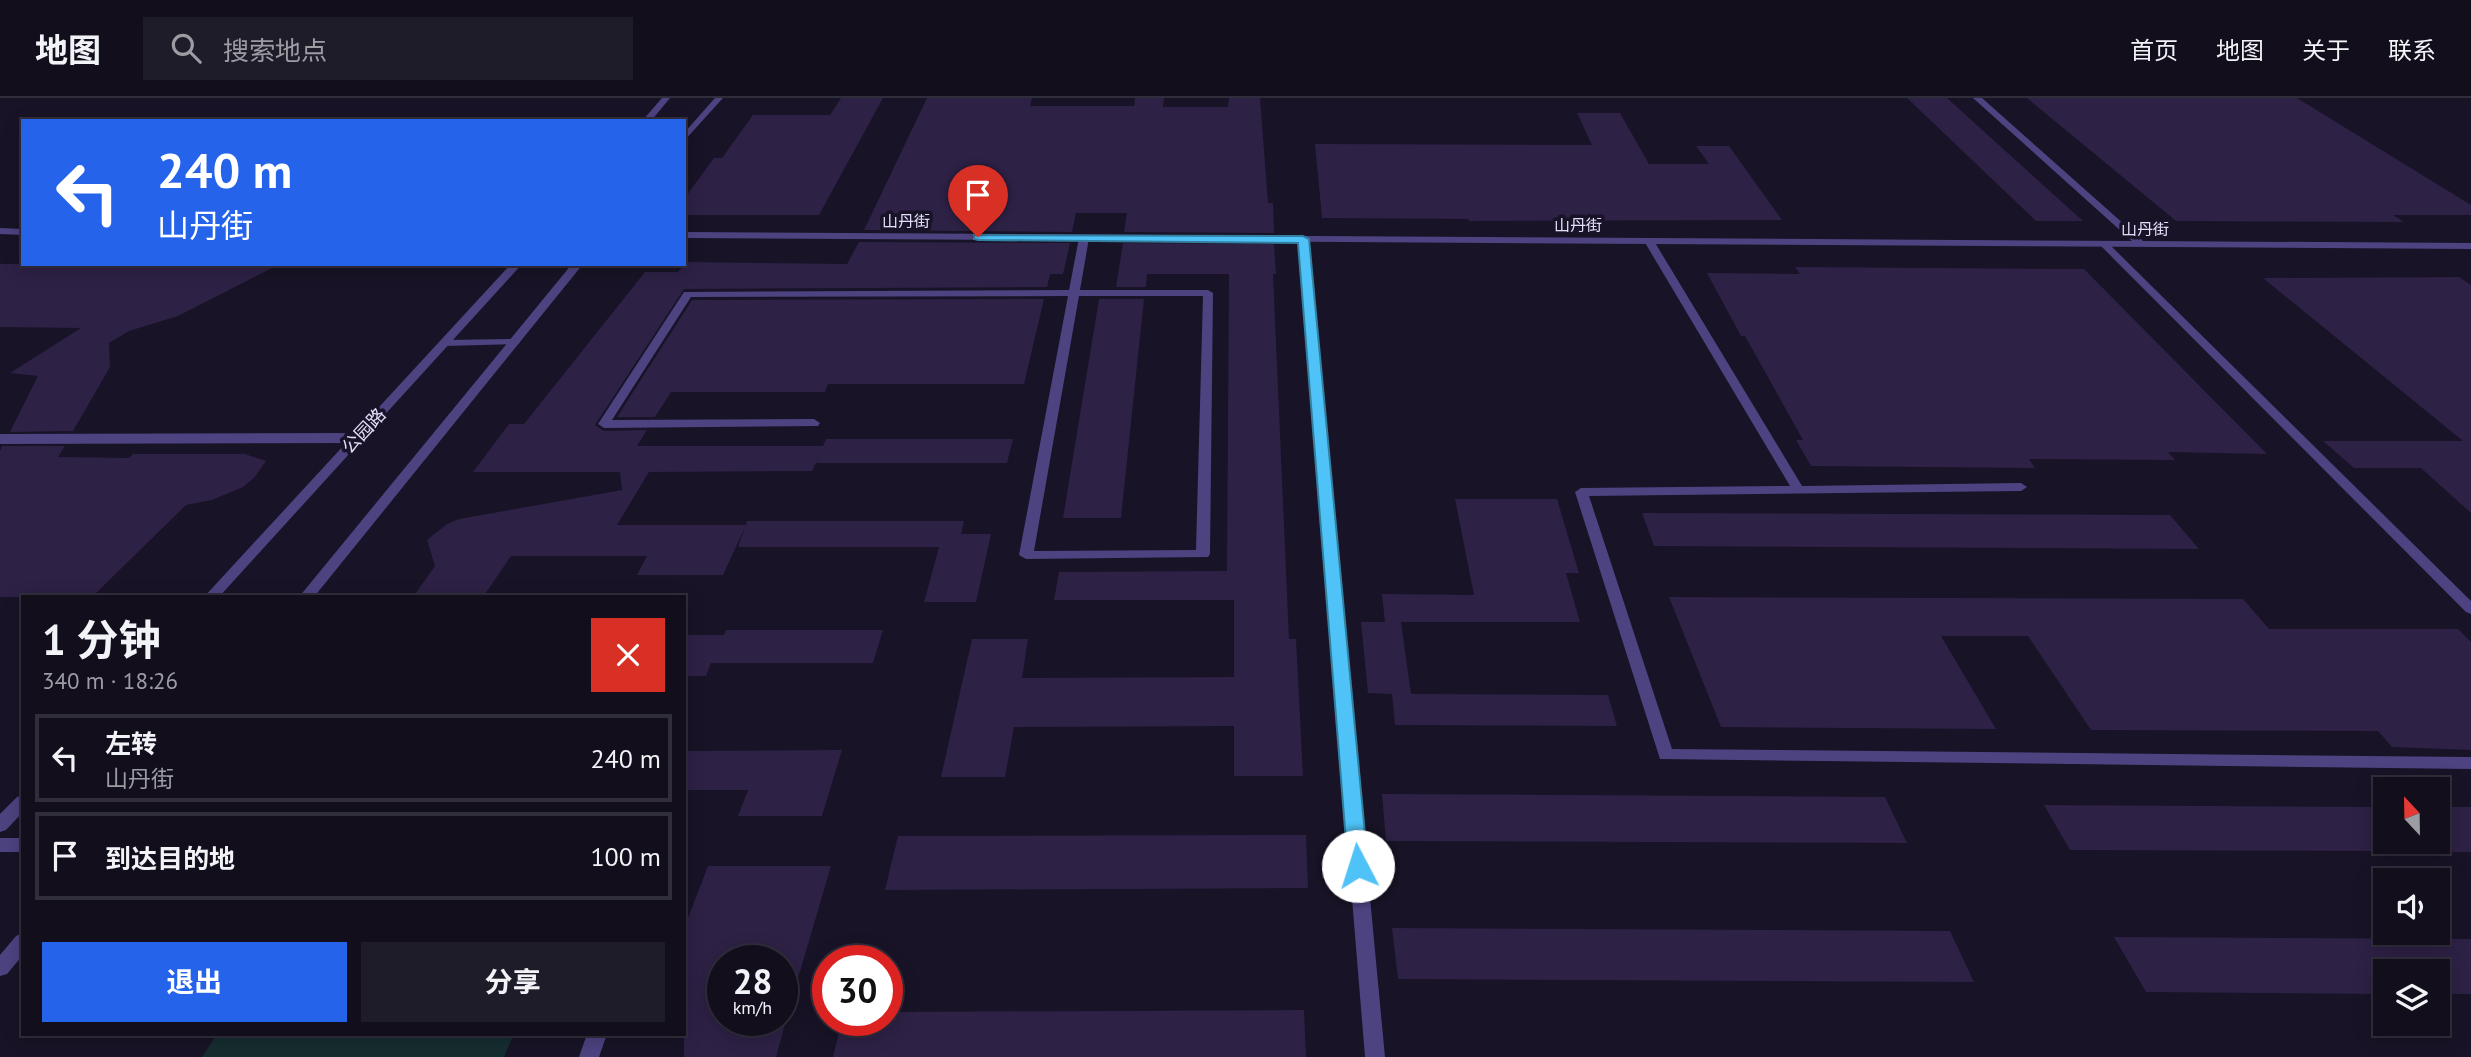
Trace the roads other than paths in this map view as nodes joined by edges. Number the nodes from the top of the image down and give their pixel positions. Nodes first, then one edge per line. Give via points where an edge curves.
1 (666, 98) edge
2 (719, 98) edge
3 (1977, 98) edge
4 (648, 119) edge
5 (686, 137) edge
6 (0, 232) edge
7 (21, 232) edge
8 (686, 235) edge
9 (1084, 238) junction
10 (1303, 239) junction
11 (1648, 241) junction
12 (2104, 244) junction
13 (2141, 244) junction
14 (2471, 246) edge
15 (515, 266) edge
16 (576, 266) edge
17 (1074, 293) junction
18 (514, 342) junction
19 (445, 343) junction
20 (814, 423) dead end
21 (357, 438) junction
22 (0, 439) edge
23 (2021, 487) dead end
24 (1798, 489) junction
25 (213, 595) edge
26 (308, 595) edge
27 (2471, 609) edge
28 (2471, 763) edge
29 (21, 803) edge
30 (0, 825) edge
31 (0, 845) edge
32 (21, 845) edge
33 (21, 943) edge
34 (0, 968) edge
35 (596, 1036) edge
36 (589, 1057) edge
37 (1375, 1057) edge

1 - 4 street
2 - 5 street
3 - 13 street
6 - 7 street
8 - 9 street, 山丹街
9 - 10 street, 山丹街
9 - 17 street
10 - 11 street, 山丹街
10 - 37 street
11 - 12 street, 山丹街
11 - 24 street
12 - 13 street, 山丹街
12 - 27 street
13 - 14 street, 山丹街
15 - 19 street, 公园路
16 - 18 street
17 - 17 street via 1026,555 1203,554 1208,292
17 - 20 street via 688,295 604,424
18 - 19 street
18 - 26 street
19 - 21 street, 公园路
21 - 22 lane
21 - 25 street, 公园路
23 - 24 street
24 - 28 street via 1581,492 1666,755
29 - 30 street
31 - 32 street
33 - 34 street
35 - 36 street

